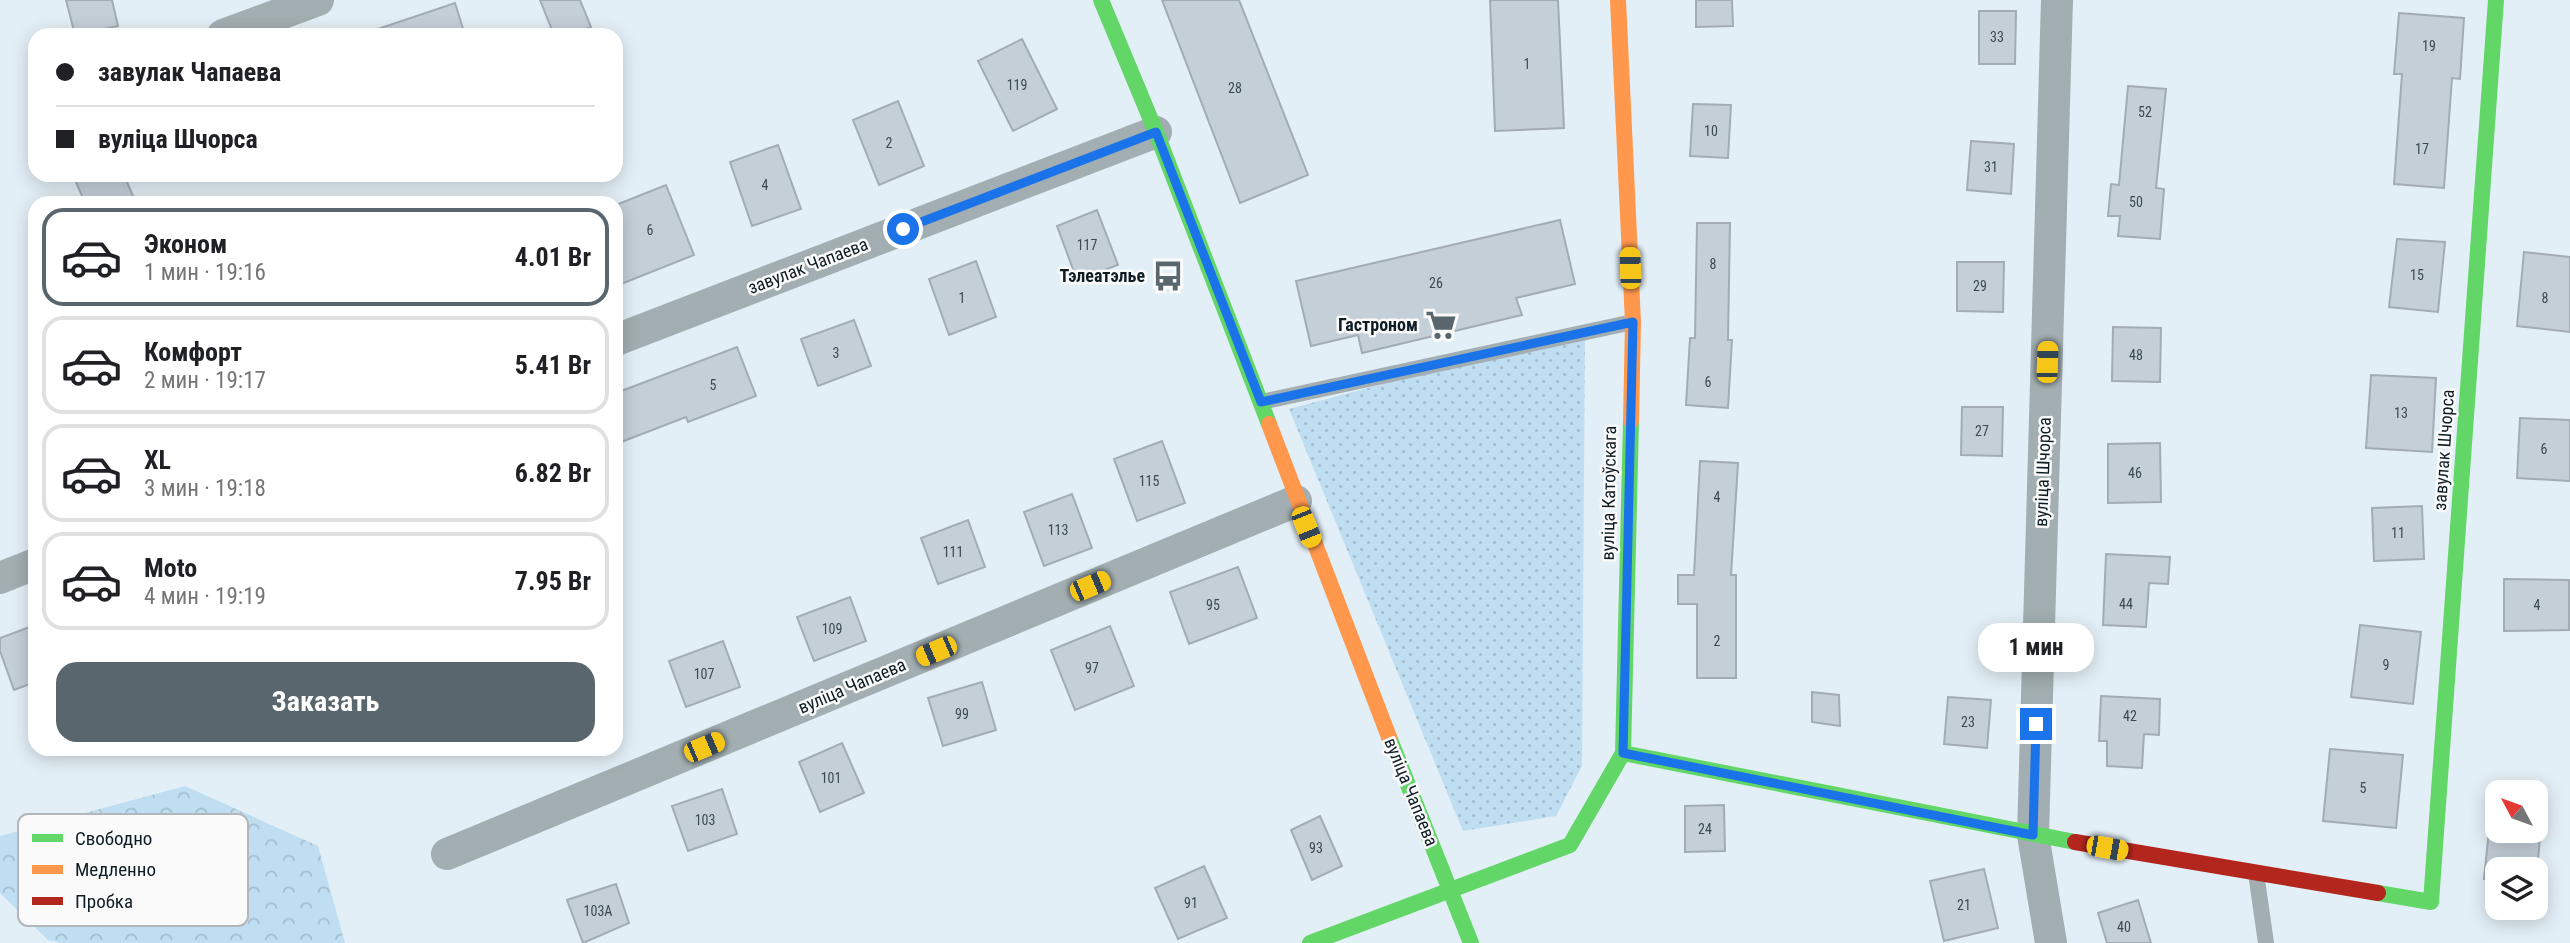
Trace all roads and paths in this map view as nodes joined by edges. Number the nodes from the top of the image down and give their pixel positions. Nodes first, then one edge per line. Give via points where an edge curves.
1 (318, 0) edge
2 (1101, 0) edge
3 (1618, 0) edge
4 (2057, 0) edge
5 (2496, 0) edge
6 (242, 28) edge
7 (1156, 132) junction
8 (1633, 322) junction
9 (623, 337) edge
10 (1261, 402) junction
11 (1296, 501) junction
12 (28, 568) edge
13 (0, 578) edge
14 (1623, 753) junction
15 (2033, 835) junction
16 (447, 855) dead end
17 (2256, 873) junction
18 (1449, 888) junction
19 (1310, 943) edge
20 (1471, 943) edge
21 (2051, 943) edge
22 (2266, 943) edge

1 - 6 street
2 - 7 street, вуліца Чапаева
3 - 8 street, вуліца Катоўскага
4 - 15 street, вуліца Шчорса
5 - 17 street, завулак Шчорса via 2431,902
7 - 9 street, завулак Чапаева
7 - 10 street, вуліца Чапаева
8 - 10 lane
8 - 14 street, вуліца Катоўскага
10 - 11 street, вуліца Чапаева
11 - 16 street, вуліца Чапаева
11 - 18 street, вуліца Чапаева
12 - 13 street
14 - 15 street
14 - 18 street, вуліца Катоўскага via 1570,845
15 - 17 street
15 - 21 street, вуліца Шчорса
17 - 22 lane
18 - 19 street
18 - 20 street, вуліца Чапаева

